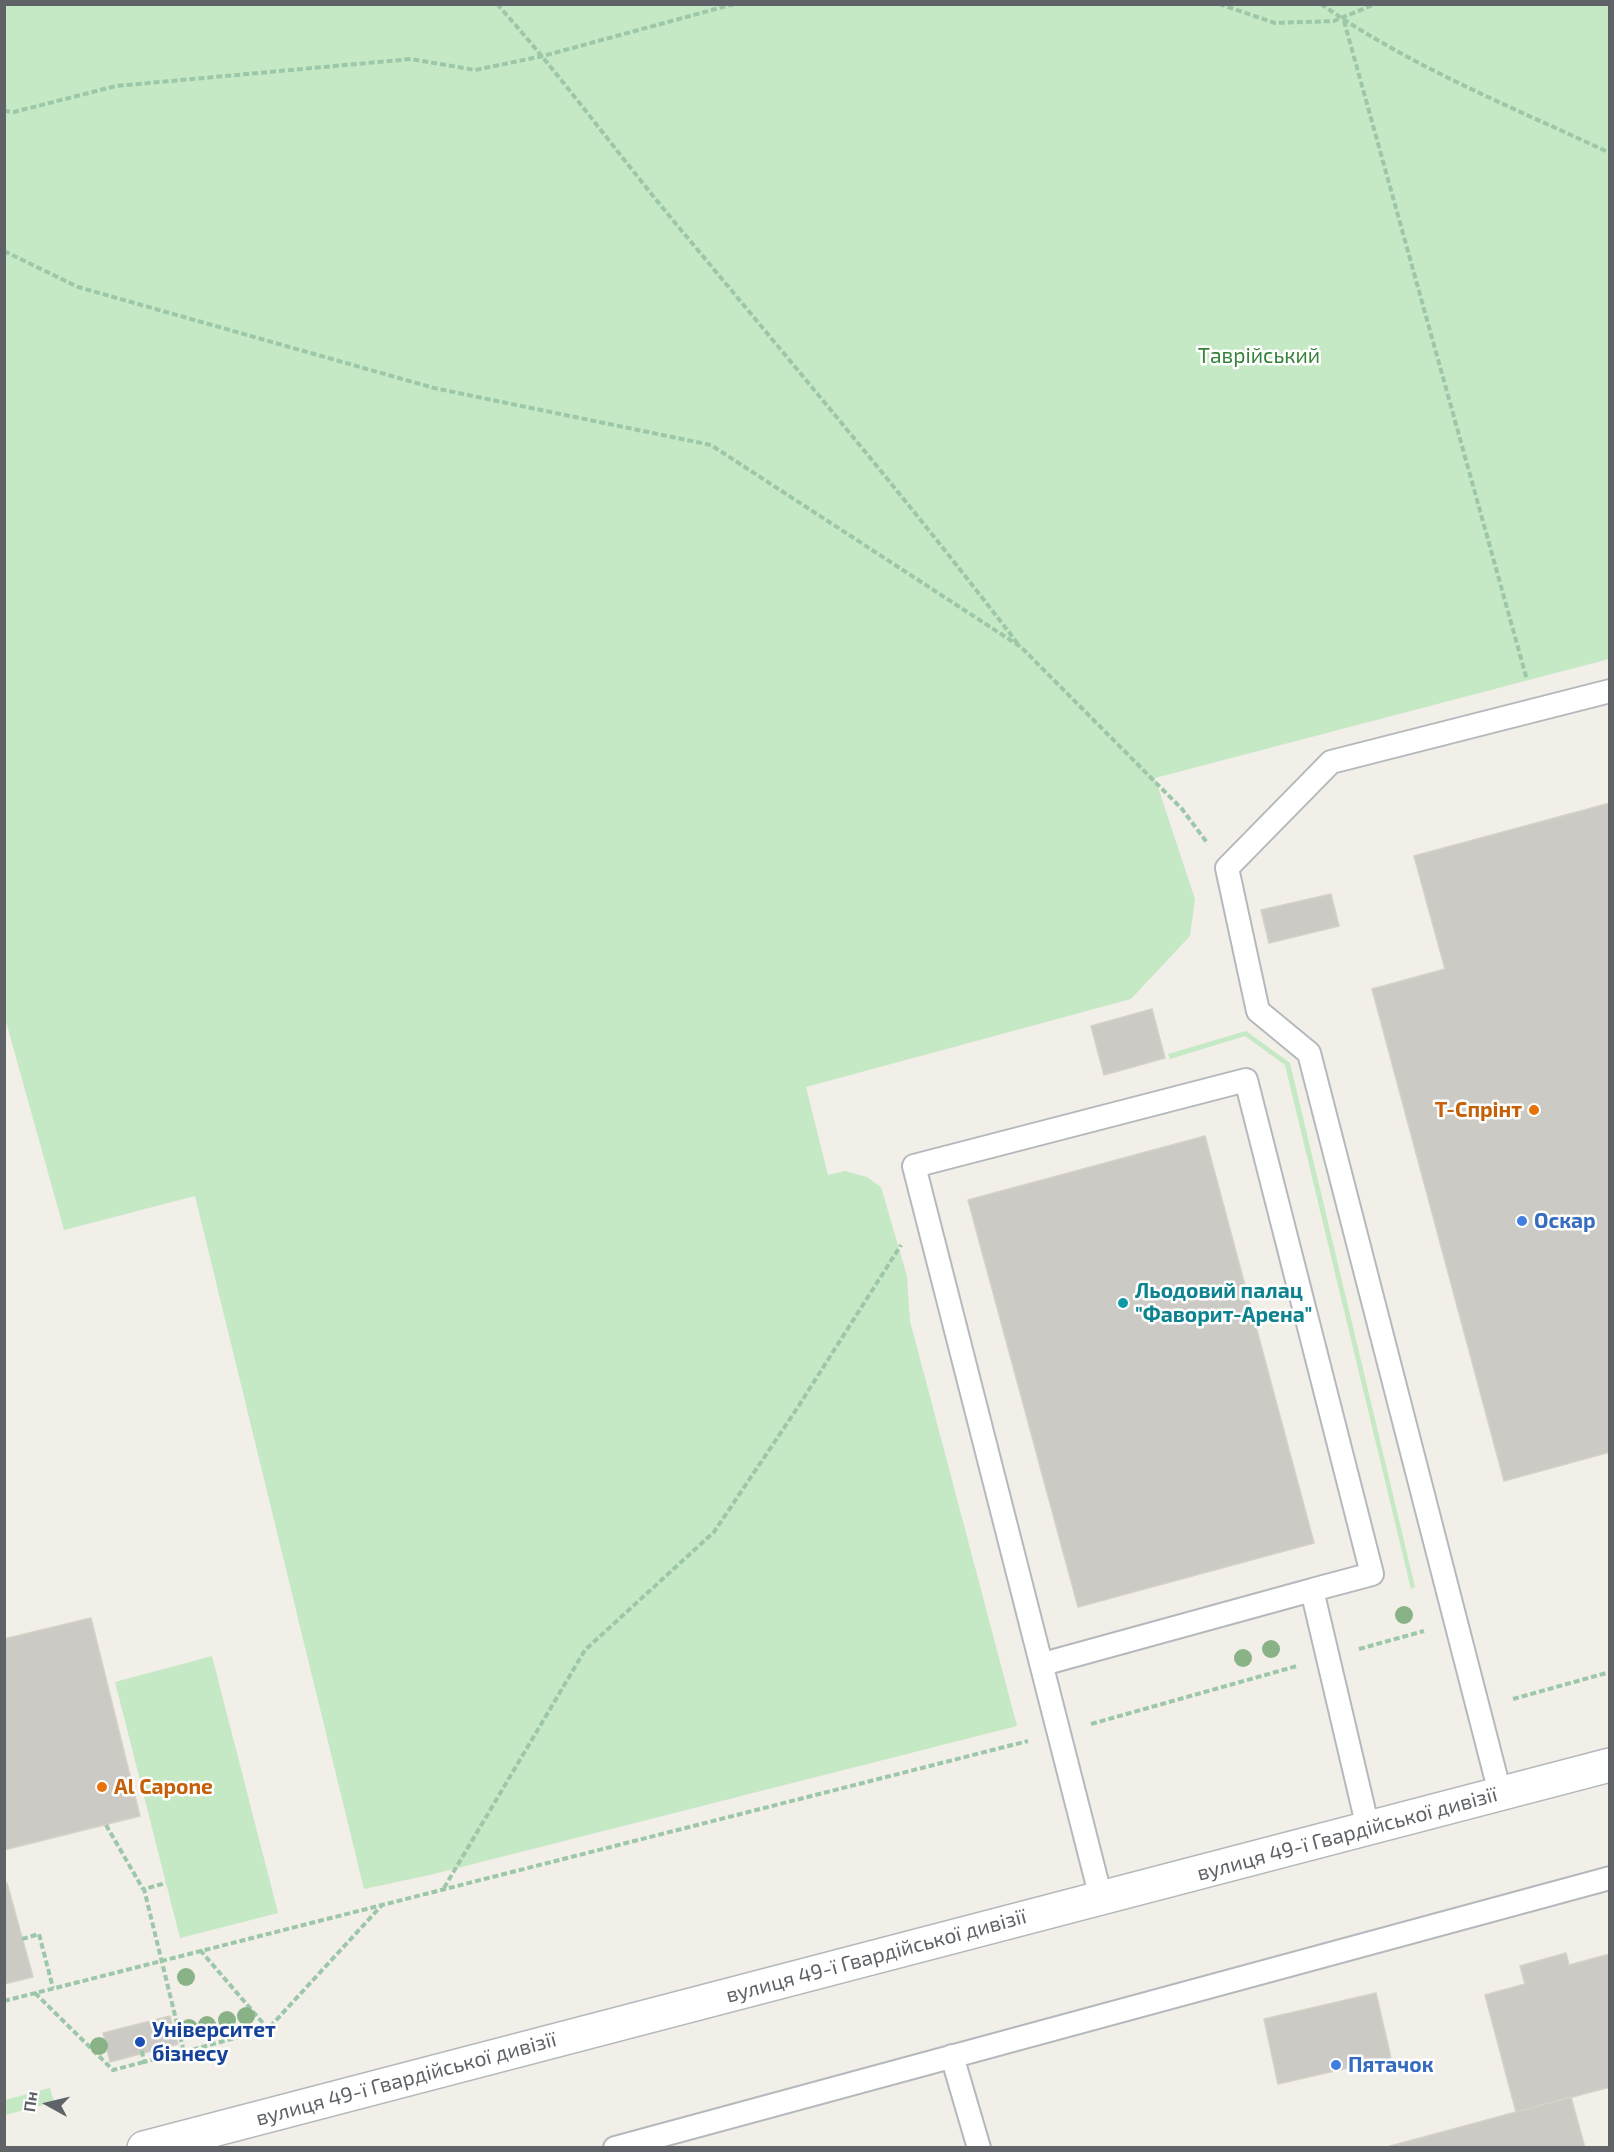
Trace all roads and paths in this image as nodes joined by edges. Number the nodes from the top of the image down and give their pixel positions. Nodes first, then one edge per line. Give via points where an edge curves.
1 (497, 4) edge
2 (734, 4) edge
3 (1219, 4) edge
4 (1321, 4) edge
5 (1375, 4) edge
6 (1342, 20) junction
7 (543, 56) junction
8 (4, 111) edge
9 (1610, 153) edge
10 (4, 251) edge
11 (1021, 647) junction
12 (1610, 691) edge
13 (1535, 710) junction
14 (1227, 868) junction
15 (925, 1206) junction
16 (1312, 1590) junction
17 (1425, 1630) dead end
18 (1329, 1657) junction
19 (1042, 1664) junction
20 (1610, 1672) edge
21 (1513, 1699) dead end
22 (1060, 1732) junction
23 (1610, 1765) edge
24 (1500, 1793) junction
25 (106, 1825) dead end
26 (1368, 1828) junction
27 (1610, 1878) edge
28 (166, 1883) dead end
29 (444, 1888) junction
30 (144, 1889) junction
31 (1101, 1898) junction
32 (384, 1903) junction
33 (22, 1939) dead end
34 (200, 1950) junction
35 (162, 1960) junction
36 (53, 1988) junction
37 (35, 1993) junction
38 (4, 2001) edge
39 (268, 2029) junction
40 (140, 2042) dead end
41 (184, 2052) junction
42 (952, 2056) junction
43 (144, 2062) junction
44 (646, 2144) edge
45 (144, 2148) edge
46 (615, 2148) edge
47 (979, 2148) edge

1 - 7 path
2 - 7 path
3 - 6 path via 1275,23
4 - 6 path
5 - 6 path
6 - 9 path via 1444,75
6 - 13 path
7 - 8 path via 475,70 411,59 116,86 14,112
7 - 11 path
10 - 11 path via 78,287 423,384 711,445
11 - 14 path via 1182,809
12 - 13 lane
13 - 14 lane via 1331,762
14 - 24 lane via 1258,1011 1309,1053
15 - 16 lane via 914,1166 1246,1080 1372,1574
15 - 19 lane
15 - 29 path via 714,1532 585,1650
16 - 18 lane
16 - 19 lane
17 - 18 path
18 - 22 path
18 - 26 lane
19 - 22 lane
20 - 21 path
22 - 29 path
22 - 31 lane
23 - 24 street, вулиця 49-ї Гвардійської дивізії
24 - 26 street, вулиця 49-ї Гвардійської дивізії
25 - 30 path
26 - 31 street, вулиця 49-ї Гвардійської дивізії
27 - 42 lane
28 - 30 path
29 - 32 path
30 - 35 path
31 - 45 street, вулиця 49-ї Гвардійської дивізії
32 - 34 path
32 - 39 path
33 - 36 path via 39,1934
34 - 35 path
34 - 39 path
35 - 36 path
35 - 41 path
36 - 37 path
37 - 38 path
37 - 43 path via 113,2070
39 - 41 path
40 - 43 path
41 - 43 path
42 - 44 lane
42 - 47 lane
44 - 46 lane

